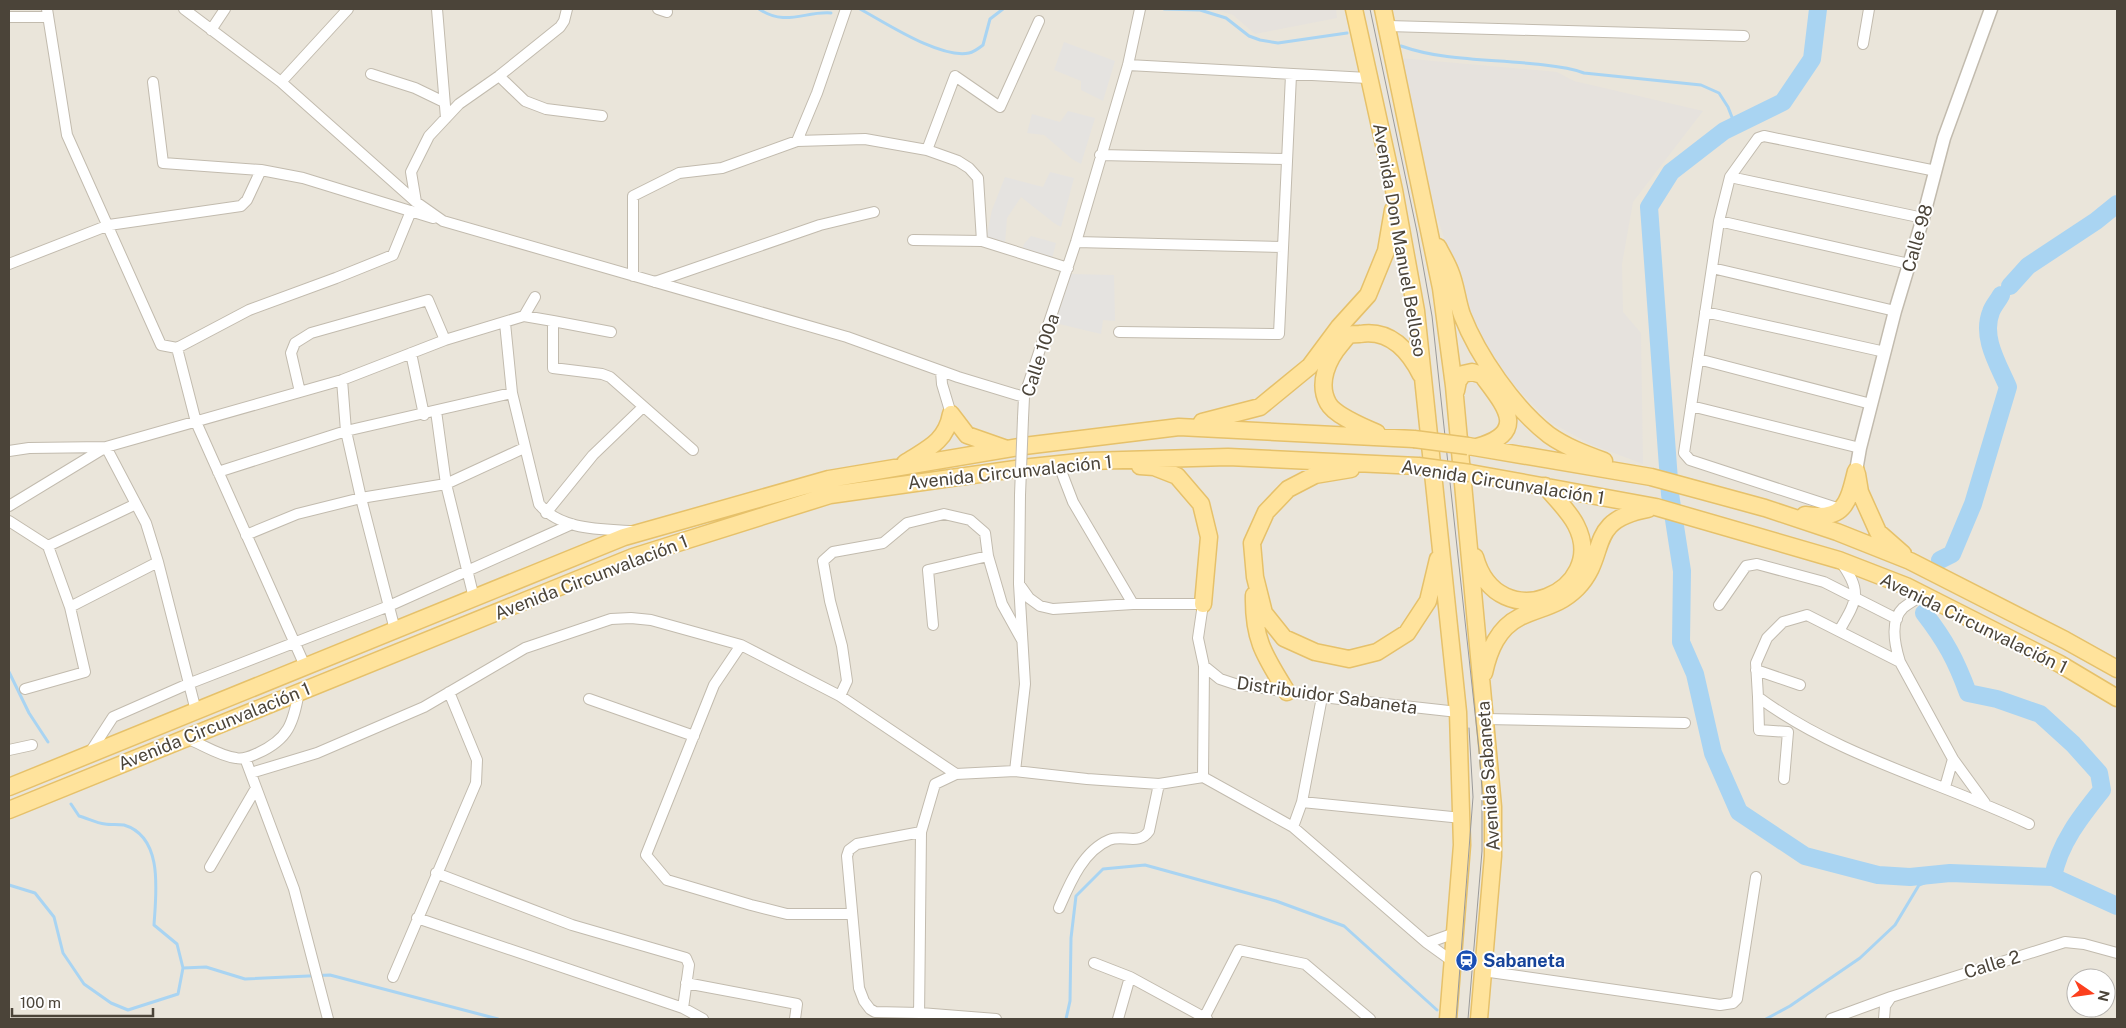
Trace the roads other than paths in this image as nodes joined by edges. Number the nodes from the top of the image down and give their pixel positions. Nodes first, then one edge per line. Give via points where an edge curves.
1 (184, 9) edge
2 (226, 9) edge
3 (348, 9) edge
4 (437, 9) edge
5 (567, 9) edge
6 (846, 9) edge
7 (1140, 9) edge
8 (1354, 9) edge
9 (1383, 9) edge
10 (1869, 9) edge
11 (1991, 9) edge
12 (47, 13) edge
13 (9, 17) edge
14 (1039, 21) dead end
15 (1388, 26) junction
16 (211, 30) junction
17 (1744, 36) dead end
18 (1863, 44) dead end
19 (1128, 65) junction
20 (371, 74) dead end
21 (1291, 75) junction
22 (498, 76) junction
23 (1368, 78) junction
24 (153, 82) dead end
25 (281, 82) junction
26 (444, 102) junction
27 (602, 116) dead end
28 (446, 118) junction
29 (797, 141) junction
30 (927, 150) junction
31 (1100, 155) junction
32 (1288, 159) junction
33 (261, 170) junction
34 (1936, 171) junction
35 (1730, 177) junction
36 (1394, 190) junction
37 (413, 207) junction
38 (874, 212) dead end
39 (1923, 218) junction
40 (1720, 221) junction
41 (109, 225) junction
42 (1430, 232) junction
43 (913, 240) dead end
44 (982, 241) junction
45 (1076, 242) junction
46 (1283, 247) junction
47 (9, 264) edge
48 (1909, 264) junction
49 (1068, 268) junction
50 (1712, 268) junction
51 (633, 276) junction
52 (655, 282) junction
53 (535, 297) dead end
54 (1895, 311) junction
55 (1706, 312) junction
56 (524, 316) junction
57 (553, 322) junction
58 (505, 323) junction
59 (611, 332) dead end
60 (1119, 332) dead end
61 (445, 340) junction
62 (177, 348) junction
63 (1885, 352) junction
64 (411, 353) junction
65 (1698, 359) junction
66 (942, 372) junction
67 (342, 380) junction
68 (1425, 384) junction
69 (300, 392) junction
70 (512, 393) junction
71 (1455, 396) junction
72 (1024, 397) junction
73 (1871, 404) junction
74 (1691, 406) junction
75 (643, 407) junction
76 (436, 412) junction
77 (951, 414) junction
78 (424, 415) junction
79 (196, 422) junction
80 (1179, 427) junction
81 (346, 431) junction
82 (1386, 437) junction
83 (106, 447) junction
84 (1472, 447) junction
85 (524, 448) junction
86 (1860, 448) junction
87 (1006, 449) junction
88 (693, 450) dead end
89 (9, 451) edge
90 (1088, 461) junction
91 (1058, 463) junction
92 (1386, 464) junction
93 (900, 467) junction
94 (1856, 471) junction
95 (218, 472) junction
96 (1651, 477) junction
97 (446, 484) junction
98 (1545, 486) junction
99 (361, 498) junction
100 (136, 504) junction
101 (9, 506) edge
102 (1656, 508) junction
103 (1764, 508) junction
104 (1840, 510) junction
105 (546, 513) junction
106 (9, 521) edge
107 (572, 524) junction
108 (1467, 527) junction
109 (641, 532) junction
110 (246, 535) junction
111 (48, 546) junction
112 (1441, 547) junction
113 (988, 556) junction
114 (1839, 560) junction
115 (1910, 561) junction
116 (158, 562) junction
117 (468, 572) junction
118 (1255, 577) junction
119 (1019, 584) junction
120 (1923, 594) junction
121 (474, 598) junction
122 (1855, 598) junction
123 (1133, 604) junction
124 (1203, 604) junction
125 (70, 606) junction
126 (389, 606) junction
127 (1719, 606) dead end
128 (1897, 619) junction
129 (933, 625) dead end
130 (395, 630) junction
131 (1839, 631) junction
132 (294, 642) junction
133 (1023, 643) junction
134 (740, 645) junction
135 (1900, 662) junction
136 (305, 666) junction
137 (1204, 666) junction
138 (2117, 669) edge
139 (1756, 670) junction
140 (1482, 682) junction
141 (188, 684) junction
142 (1800, 685) dead end
143 (25, 689) dead end
144 (299, 692) junction
145 (449, 692) junction
146 (1287, 692) junction
147 (840, 696) junction
148 (1322, 697) junction
149 (1758, 697) junction
150 (2117, 698) edge
151 (589, 699) dead end
152 (196, 711) junction
153 (1458, 712) junction
154 (1485, 719) junction
155 (1791, 720) junction
156 (1685, 723) dead end
157 (1788, 732) junction
158 (694, 736) junction
159 (186, 738) junction
160 (32, 745) dead end
161 (9, 750) edge
162 (88, 755) junction
163 (245, 758) junction
164 (1953, 759) junction
165 (1015, 772) junction
166 (251, 773) junction
167 (956, 774) junction
168 (1203, 777) junction
169 (1784, 780) dead end
170 (1159, 784) junction
171 (9, 787) edge
172 (1945, 787) junction
173 (256, 788) junction
174 (1302, 802) junction
175 (1985, 803) junction
176 (9, 810) edge
177 (1462, 818) junction
178 (2029, 824) dead end
179 (1293, 827) junction
180 (921, 832) junction
181 (210, 867) dead end
182 (436, 873) junction
183 (1756, 876) dead end
184 (1059, 908) dead end
185 (852, 914) junction
186 (417, 918) junction
187 (1455, 933) junction
188 (1427, 943) junction
189 (2117, 953) edge
190 (1452, 961) junction
191 (1094, 962) dead end
192 (1483, 971) junction
193 (1130, 976) junction
194 (393, 977) dead end
195 (686, 983) junction
196 (1891, 997) junction
197 (683, 1008) junction
198 (871, 1015) edge
199 (920, 1016) edge
200 (1205, 1018) edge
201 (326, 1019) edge
202 (703, 1019) edge
203 (795, 1019) edge
204 (996, 1019) edge
205 (1118, 1019) edge
206 (1370, 1019) edge
207 (1448, 1019) edge
208 (1479, 1019) edge
209 (1831, 1019) edge
210 (1884, 1019) edge

1 - 16 street
2 - 16 street
3 - 25 street
4 - 26 street
5 - 22 street via 560,27
6 - 29 street
7 - 19 street, Calle 100a
8 - 23 main road, Avenida Don Manuel Belloso
9 - 15 main road, Avenida Don Manuel Belloso
10 - 18 street
11 - 34 street, Calle 98 via 1944,138
12 - 13 street
12 - 41 street via 67,135
14 - 30 street via 1000,107 955,76
15 - 17 street
15 - 42 main road, Avenida Don Manuel Belloso
16 - 25 street
19 - 21 street
19 - 31 street, Calle 100a
20 - 26 street
21 - 23 street
21 - 32 street
22 - 27 street via 525,101 546,109
22 - 28 street via 459,104
23 - 36 main road, Avenida Don Manuel Belloso
24 - 33 street via 163,163
25 - 37 street
26 - 28 street
28 - 37 street via 429,136 411,172
29 - 30 street via 865,139
29 - 51 street via 722,168 679,173 633,196
30 - 44 street via 958,161 978,178
31 - 32 street
31 - 45 street, Calle 100a
32 - 46 street
33 - 37 street
33 - 41 street via 241,206
34 - 35 street via 1764,136 1758,138
34 - 39 street, Calle 98
35 - 39 street
35 - 40 street
36 - 68 main road, Avenida Don Manuel Belloso via 1416,311
36 - 80 main road via 1386,251 1368,295 1310,366 1260,407
37 - 51 street via 443,221
37 - 62 street via 393,255 249,310
38 - 52 street via 820,225
39 - 48 street, Calle 98
40 - 48 street
40 - 50 street
41 - 47 street
41 - 62 street via 162,345
42 - 71 main road, Avenida Don Manuel Belloso
42 - 96 main road via 1450,270 1461,314 1475,344 1532,421 1581,453
43 - 44 street
44 - 49 street
45 - 46 street
45 - 49 street, Calle 100a
46 - 60 street via 1279,334
48 - 54 street, Calle 98
49 - 72 street, Calle 100a
50 - 54 street
50 - 55 street
51 - 52 street
52 - 66 street via 847,337
53 - 56 street
54 - 63 street, Calle 98
55 - 63 street
55 - 65 street
56 - 57 street
56 - 58 street
57 - 59 street
57 - 75 street via 552,368 610,377
58 - 61 street
58 - 70 street
61 - 64 street
61 - 69 street via 428,300 311,333 294,344 291,353
62 - 79 street
63 - 73 street, Calle 98
64 - 67 street
64 - 78 street
65 - 73 street
65 - 74 street
66 - 72 street
66 - 77 street via 942,384
67 - 69 street
67 - 81 street
68 - 82 main road via 1412,358 1396,342 1374,331 1349,335 1333,353 1326,367 1324,385 1328,404 1344,417
68 - 112 main road, Avenida Don Manuel Belloso
69 - 79 street
70 - 76 street
70 - 85 street
71 - 84 main road via 1463,374 1478,373 1506,409 1510,420 1502,436 1491,443
71 - 108 main road, Avenida Don Manuel Belloso
72 - 119 street, Calle 100a, bridge
73 - 86 street, Calle 98
74 - 86 street
74 - 104 street via 1684,453 1690,460
75 - 88 street
75 - 105 street via 593,455
76 - 78 street
76 - 97 street
77 - 87 main road via 968,435
77 - 93 main road via 948,429 940,439
78 - 81 street
79 - 83 street
79 - 95 street
80 - 82 main road, Avenida Circunvalación 1
80 - 87 main road, Avenida Circunvalación 1
81 - 95 street
81 - 99 street
82 - 84 main road, Avenida Circunvalación 1, bridge
83 - 89 street
83 - 100 street
83 - 101 street
84 - 96 main road, Avenida Circunvalación 1
85 - 97 street
85 - 105 street via 539,504
86 - 94 street, Calle 98
87 - 93 main road, Avenida Circunvalación 1
90 - 91 main road, Avenida Circunvalación 1
90 - 92 main road, Avenida Circunvalación 1 via 1228,457
90 - 124 main road via 1154,467 1177,476 1201,504 1209,537
91 - 123 street via 1073,502
91 - 144 main road, Avenida Circunvalación 1 via 830,495 633,557
92 - 98 main road, Avenida Circunvalación 1, bridge via 1470,473
92 - 118 main road via 1315,475 1288,489 1266,512 1252,542
93 - 109 main road, Avenida Circunvalación 1 via 828,479
94 - 104 main road via 1849,496
94 - 115 main road via 1860,492 1878,532
95 - 110 street
96 - 103 main road, Avenida Circunvalación 1
97 - 99 street
97 - 117 street
98 - 102 main road, Avenida Circunvalación 1
98 - 108 main road via 1576,524 1581,541 1577,571 1554,594 1543,599 1510,599 1492,588 1479,572
99 - 110 street via 297,514
99 - 126 street
100 - 111 street
100 - 116 street via 146,523
102 - 114 main road, Avenida Circunvalación 1
102 - 140 main road via 1629,512 1617,519 1599,541 1591,566 1576,589 1552,607 1520,617 1508,625 1494,641
103 - 104 main road via 1819,517 1831,516
103 - 115 main road, Avenida Circunvalación 1
105 - 107 street
106 - 111 street
107 - 109 street
107 - 117 street
108 - 140 main road, Avenida Don Manuel Belloso
109 - 121 main road, Avenida Circunvalación 1
110 - 132 street
111 - 125 street
112 - 118 main road via 1428,601 1407,633 1377,652 1348,659 1315,652 1284,638 1264,613
112 - 153 main road, Avenida Don Manuel Belloso
113 - 129 street via 928,570
113 - 133 street via 1002,604
113 - 147 street via 985,533 970,520 944,514 907,523 883,543 834,552 823,561 843,654 846,681
114 - 120 main road, Avenida Circunvalación 1
114 - 122 street via 1852,578
115 - 138 main road, Avenida Circunvalación 1
116 - 125 street
116 - 141 street
117 - 121 street
117 - 126 street
118 - 146 main road via 1256,636
119 - 123 street via 1040,606
119 - 133 street, Calle 100a
120 - 128 street via 1901,609
120 - 150 main road, Avenida Circunvalación 1 via 2060,664
121 - 130 main road, Avenida Circunvalación 1
122 - 127 street via 1824,582 1757,564 1746,566
122 - 128 street
122 - 131 street
123 - 124 street
124 - 137 street via 1198,638
125 - 143 street via 85,672
126 - 130 street
126 - 132 street
128 - 135 street via 1894,634
130 - 136 main road, Avenida Circunvalación 1
131 - 135 street
131 - 139 street via 1807,615 1783,622 1767,638 1756,662
132 - 136 street
132 - 141 street
133 - 165 street, Calle 100a via 1026,684
134 - 145 street via 651,620 611,619 525,648
134 - 147 street
134 - 158 street via 714,685
135 - 164 street
136 - 152 main road, Avenida Circunvalación 1
137 - 146 street, Distribuidor Sabaneta via 1234,684
137 - 168 street
139 - 142 street
139 - 149 street
140 - 154 main road, Avenida Sabaneta
141 - 152 street
141 - 162 street via 114,717
144 - 159 main road, Avenida Circunvalación 1
144 - 163 street via 295,715 285,735
145 - 166 street via 424,708 317,753
145 - 182 street via 477,760 477,774 476,783
146 - 148 street, Distribuidor Sabaneta
147 - 167 street
148 - 153 street, Distribuidor Sabaneta
148 - 174 street
149 - 155 street
149 - 157 street via 1759,730
151 - 158 street
152 - 162 main road, Avenida Circunvalación 1
153 - 177 main road, Avenida Sabaneta
154 - 156 street
154 - 192 main road, Avenida Sabaneta via 1494,856
155 - 157 street
155 - 172 street via 1852,751
157 - 169 street
158 - 185 street via 646,855 667,880 787,914
159 - 163 street via 234,758
159 - 176 main road, Avenida Circunvalación 1
160 - 161 street
162 - 171 main road, Avenida Circunvalación 1
163 - 166 street
164 - 172 street
164 - 175 street
165 - 167 street
165 - 170 street
166 - 173 street
167 - 180 street via 935,784
168 - 170 street
168 - 179 street
170 - 184 street via 1146,835 1139,839 1111,839 1090,853 1070,883
172 - 175 street
173 - 181 street
173 - 201 street via 294,889
174 - 177 street
174 - 179 street
175 - 178 street
177 - 187 main road, Avenida Sabaneta
179 - 188 street
180 - 185 street via 857,844 849,850
180 - 199 street
182 - 186 street
182 - 195 street via 572,925 686,958 689,965
183 - 192 street via 1737,999 1733,1003 1720,1005
185 - 198 street via 859,988
186 - 194 street
186 - 197 street
187 - 188 street
187 - 190 main road, Avenida Sabaneta
188 - 190 street
189 - 196 street, Calle 2 via 2064,942
190 - 207 main road, Avenida Sabaneta
191 - 193 street
192 - 208 main road, Avenida Sabaneta
193 - 200 street
193 - 205 street
195 - 197 street
195 - 203 street via 797,1004
196 - 209 street, Calle 2
196 - 210 street via 1885,1006
197 - 202 street
198 - 199 street
199 - 204 street
200 - 206 street via 1239,950 1305,964

